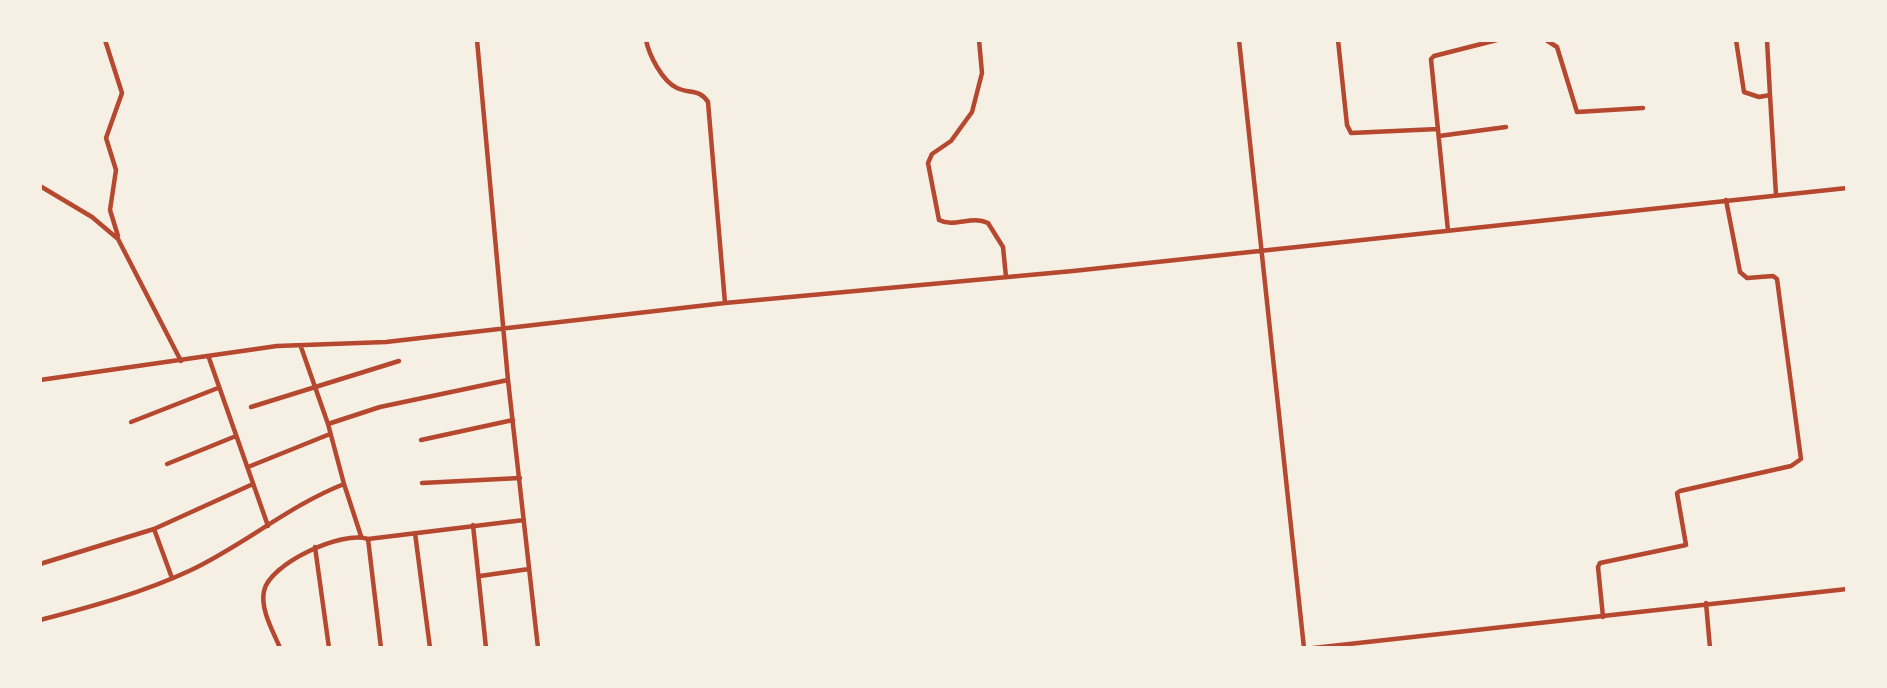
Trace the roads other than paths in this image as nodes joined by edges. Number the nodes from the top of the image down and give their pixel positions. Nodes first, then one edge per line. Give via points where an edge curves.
1 (105, 40) edge
2 (477, 40) edge
3 (646, 40) edge
4 (979, 40) edge
5 (1239, 40) edge
6 (1338, 40) edge
7 (1497, 40) edge
8 (1546, 40) edge
9 (1736, 40) edge
10 (1767, 40) edge
11 (1770, 95) junction
12 (1643, 108) dead end
13 (1506, 127) dead end
14 (1438, 129) junction
15 (1439, 136) junction
16 (40, 186) edge
17 (1847, 188) edge
18 (1776, 195) junction
19 (1727, 200) junction
20 (1448, 231) junction
21 (118, 239) junction
22 (1262, 248) junction
23 (1006, 277) junction
24 (725, 303) junction
25 (505, 328) junction
26 (301, 347) junction
27 (209, 358) junction
28 (181, 361) junction
29 (398, 362) dead end
30 (40, 380) edge
31 (508, 380) junction
32 (315, 386) junction
33 (218, 388) junction
34 (251, 407) dead end
35 (513, 420) junction
36 (131, 422) dead end
37 (328, 424) junction
38 (330, 434) junction
39 (236, 436) junction
40 (421, 440) dead end
41 (167, 464) dead end
42 (248, 467) junction
43 (520, 478) junction
44 (422, 483) dead end
45 (253, 484) junction
46 (344, 484) junction
47 (524, 520) junction
48 (473, 525) junction
49 (268, 526) junction
50 (154, 529) junction
51 (415, 533) junction
52 (361, 536) junction
53 (368, 539) junction
54 (315, 547) junction
55 (40, 564) edge
56 (529, 569) junction
57 (480, 576) junction
58 (172, 578) junction
59 (1847, 589) edge
60 (1706, 603) junction
61 (1603, 617) junction
62 (40, 620) edge
63 (279, 648) edge
64 (330, 648) edge
65 (382, 648) edge
66 (430, 648) edge
67 (486, 648) edge
68 (538, 648) edge
69 (1304, 648) edge
70 (1312, 648) edge
71 (1710, 648) edge

1 - 21 street via 122,89 106,138 116,168 110,210
2 - 25 street
3 - 24 street via 653,60 673,85 701,93 709,106
4 - 23 street via 982,73 972,112 928,163 939,220 988,223 1003,247
5 - 22 street
6 - 14 street via 1351,133
7 - 14 street via 1434,56
8 - 12 street via 1557,47 1577,112
9 - 11 street via 1744,92
10 - 11 street
11 - 18 street
13 - 15 street
14 - 15 street
15 - 20 street
16 - 21 street via 92,217
17 - 18 street
18 - 19 street
19 - 20 street
19 - 61 street via 1740,272 1747,278 1777,279 1801,459 1791,466 1677,493 1686,545 1600,563
20 - 22 street
21 - 28 street
22 - 23 street
22 - 69 street
23 - 24 street
24 - 25 street
25 - 26 street
25 - 31 street
26 - 27 street via 277,346
26 - 32 street
27 - 28 street
27 - 33 street
28 - 30 street
29 - 32 street
31 - 35 street
31 - 37 street via 439,393
32 - 34 street
32 - 37 street
33 - 36 street
33 - 39 street
35 - 40 street
35 - 43 street
37 - 38 street
38 - 42 street
38 - 46 street
39 - 41 street
39 - 42 street
42 - 45 street
43 - 44 street
43 - 47 street
45 - 49 street
45 - 50 street
46 - 49 street via 304,501
46 - 52 street
47 - 48 street
47 - 56 street
48 - 51 street
48 - 57 street
49 - 58 street
50 - 55 street
50 - 58 street
51 - 53 street
51 - 66 street
52 - 53 street
52 - 54 street via 336,538
53 - 65 street
54 - 63 street via 274,575 264,591 266,614
54 - 64 street
56 - 57 street
56 - 68 street
57 - 67 street
58 - 62 street
59 - 60 street
60 - 61 street
60 - 71 street
61 - 70 street

